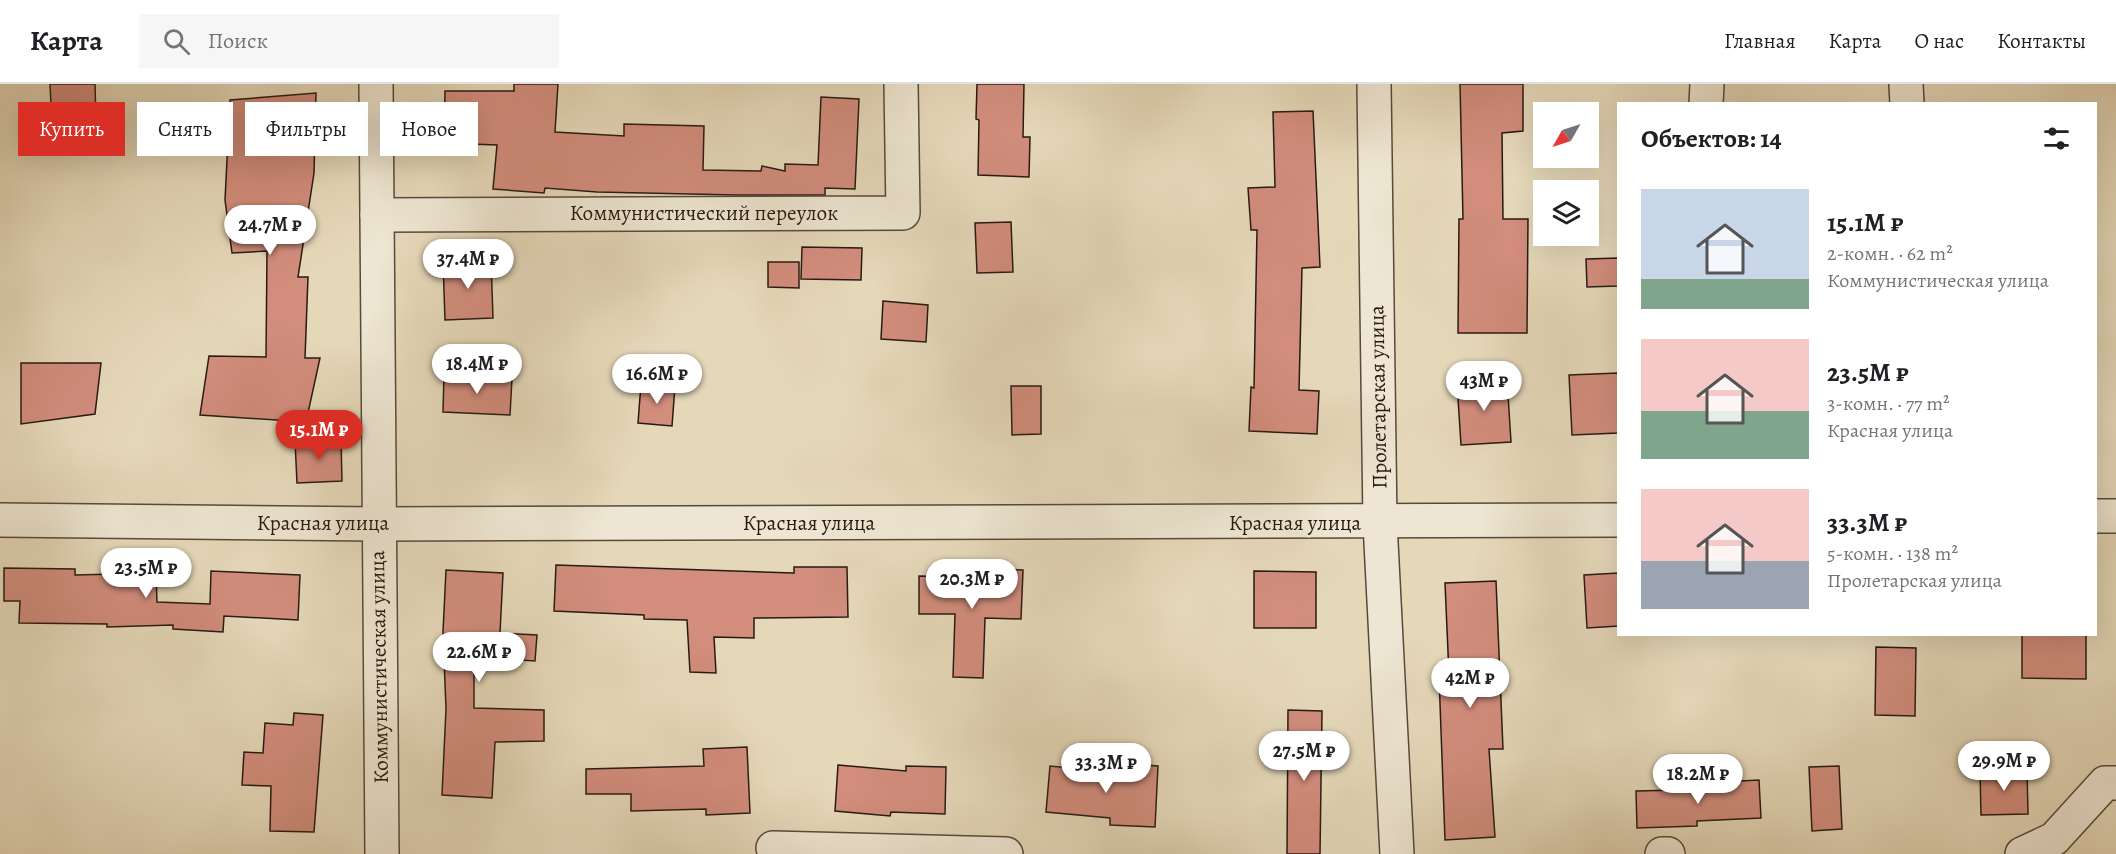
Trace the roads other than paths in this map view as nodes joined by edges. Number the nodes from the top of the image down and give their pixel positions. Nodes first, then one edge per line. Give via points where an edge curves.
1 (376, 84) edge
2 (901, 84) edge
3 (1374, 84) edge
4 (1707, 84) edge
5 (1906, 84) edge
6 (1706, 102) edge
7 (1907, 102) edge
8 (377, 215) junction
9 (2097, 516) edge
10 (2116, 516) edge
11 (0, 520) edge
12 (1617, 520) edge
13 (1380, 523) junction
14 (378, 524) junction
15 (2116, 783) edge
16 (773, 848) dead end
17 (381, 854) edge
18 (1006, 854) edge
19 (1397, 854) edge
20 (1662, 854) edge
21 (1668, 854) edge
22 (2022, 854) edge

1 - 8 street, Коммунистическая улица
2 - 8 street, Коммунистический переулок via 903,213
3 - 13 street, Пролетарская улица
4 - 6 street
5 - 7 street
8 - 14 street, Коммунистическая улица
9 - 10 street
11 - 14 street, Красная улица
12 - 13 street, Красная улица
13 - 14 street, Красная улица
13 - 19 street, Пролетарская улица
14 - 17 street, Коммунистическая улица
15 - 22 street via 2105,783 2054,839
16 - 18 street
20 - 21 street

